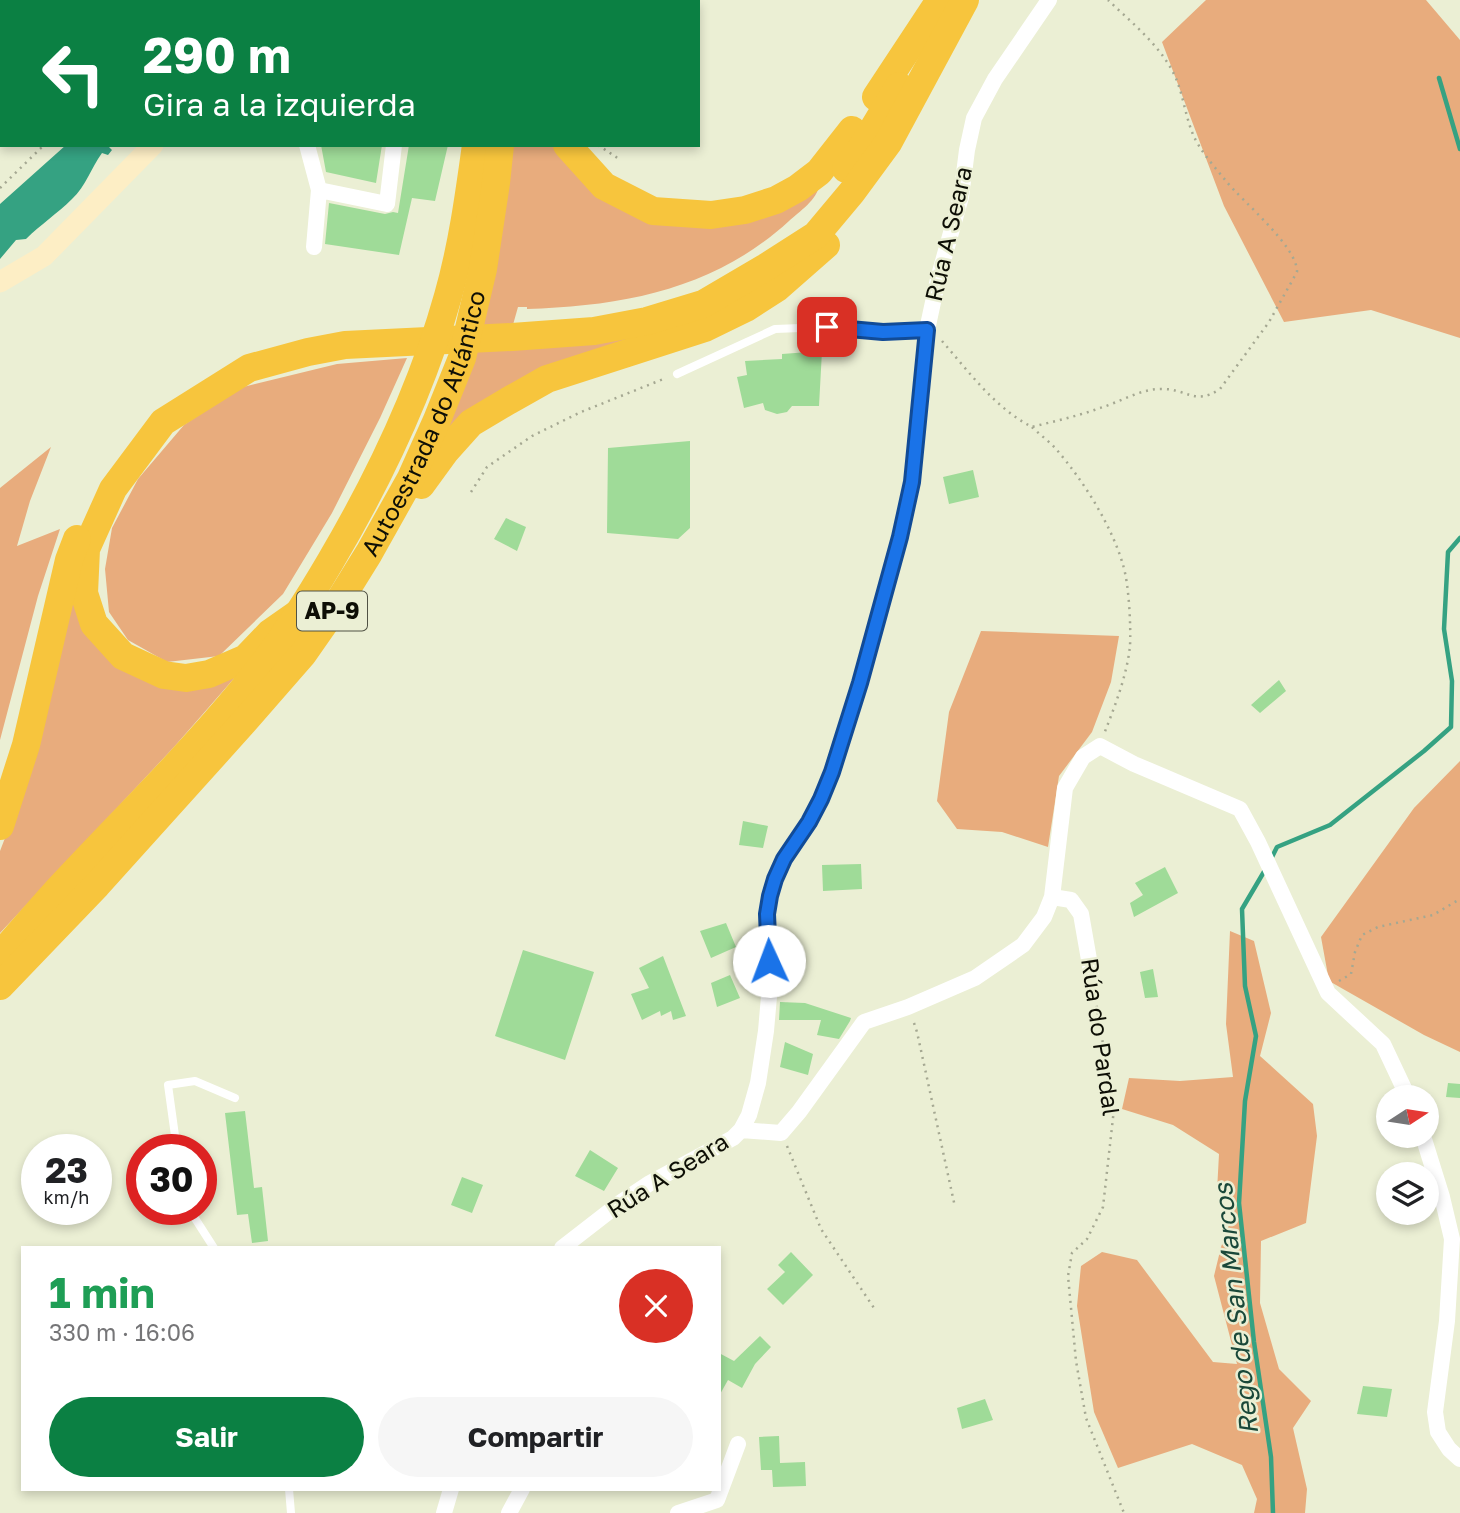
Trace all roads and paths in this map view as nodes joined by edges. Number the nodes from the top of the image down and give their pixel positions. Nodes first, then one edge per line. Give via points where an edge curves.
1 (943, 0) edge
2 (965, 0) edge
3 (976, 0) edge
4 (1049, 0) edge
5 (1108, 0) edge
6 (42, 147) edge
7 (151, 147) edge
8 (308, 147) edge
9 (394, 147) edge
10 (476, 147) edge
11 (500, 147) edge
12 (569, 147) edge
13 (601, 147) edge
14 (620, 159) dead end
15 (0, 188) edge
16 (319, 190) junction
17 (314, 247) dead end
18 (0, 282) edge
19 (514, 329) junction
20 (927, 330) junction
21 (385, 335) junction
22 (677, 374) joint
23 (1032, 427) junction
24 (471, 492) dead end
25 (369, 554) junction
26 (300, 612) junction
27 (1100, 746) junction
28 (0, 827) edge
29 (1052, 897) junction
30 (1460, 899) edge
31 (0, 955) edge
32 (1091, 971) joint
33 (1322, 981) junction
34 (0, 986) edge
35 (908, 1007) junction
36 (1402, 1085) edge
37 (234, 1098) dead end
38 (741, 1130) junction
39 (781, 1133) junction
40 (175, 1134) edge
41 (1427, 1148) edge
42 (955, 1207) dead end
43 (199, 1225) edge
44 (213, 1246) edge
45 (565, 1246) edge
46 (874, 1308) dead end
47 (738, 1444) dead end
48 (1460, 1459) edge
49 (721, 1489) edge
50 (289, 1491) edge
51 (450, 1491) edge
52 (521, 1491) edge
53 (720, 1491) edge
54 (292, 1513) edge
55 (444, 1513) edge
56 (509, 1513) edge
57 (678, 1513) edge
58 (1124, 1513) edge

1 - 12 highway via 819,172 776,200 711,215 653,211 604,186
1 - 19 highway via 861,149 817,208 769,248 732,275 695,291 597,316
2 - 19 highway via 888,143 816,235 703,304 594,331
3 - 25 highway via 868,202 839,233 777,288 746,308 705,328 547,379 471,423
4 - 20 street, Rúa A Seara via 974,118 961,197
5 - 23 path via 1159,51 1174,75 1192,133 1204,153 1266,221 1293,257 1297,272 1269,322 1212,394 1200,397 1150,390
6 - 15 path
7 - 18 main road via 44,257
8 - 16 street
9 - 16 street via 387,204
10 - 26 highway, Autoestrada do Atlántico / AP-9 via 448,296 426,363 369,492
11 - 25 highway, Autoestrada do Atlántico / AP-9 via 483,269 462,358 411,478
13 - 14 path
16 - 17 street
19 - 21 highway
20 - 22 lane via 775,329
20 - 23 path via 993,398
20 - 38 street, Rúa A Seara via 912,482 860,683 821,799 784,859 770,896 766,1031 758,1083
21 - 26 highway via 249,368 163,422 113,489 86,548 84,593 94,624 123,656 164,675 209,674 246,658
21 - 28 highway via 338,329 242,354 198,378 155,411 118,455 90,504 69,559 26,745
22 - 24 path via 532,436 488,467
23 - 27 path via 1084,487 1124,566 1129,647
25 - 34 highway, Autoestrada do Atlántico / AP-9 via 303,654
26 - 31 highway, Autoestrada do Atlántico / AP-9 via 240,694
27 - 29 street via 1083,757 1065,788
27 - 33 street via 1240,809
29 - 32 street, Rúa do Pardal via 1070,900 1081,914
29 - 35 street via 1023,945 975,978
30 - 33 path via 1433,915 1362,935 1351,974 1338,982
32 - 58 path, Rúa do Pardal via 1114,1109 1102,1207 1087,1239 1072,1253 1068,1276 1086,1418
33 - 36 street via 1328,993 1383,1044
35 - 39 street via 864,1022
35 - 42 path
37 - 40 lane via 195,1081 168,1085
38 - 39 street, Rúa A Seara
38 - 45 street, Rúa A Seara via 650,1183
39 - 46 path via 821,1229
41 - 48 street via 1452,1239 1435,1412 1438,1432
43 - 44 lane
47 - 49 street
50 - 54 lane
51 - 55 street
52 - 56 street
53 - 57 street via 717,1500

